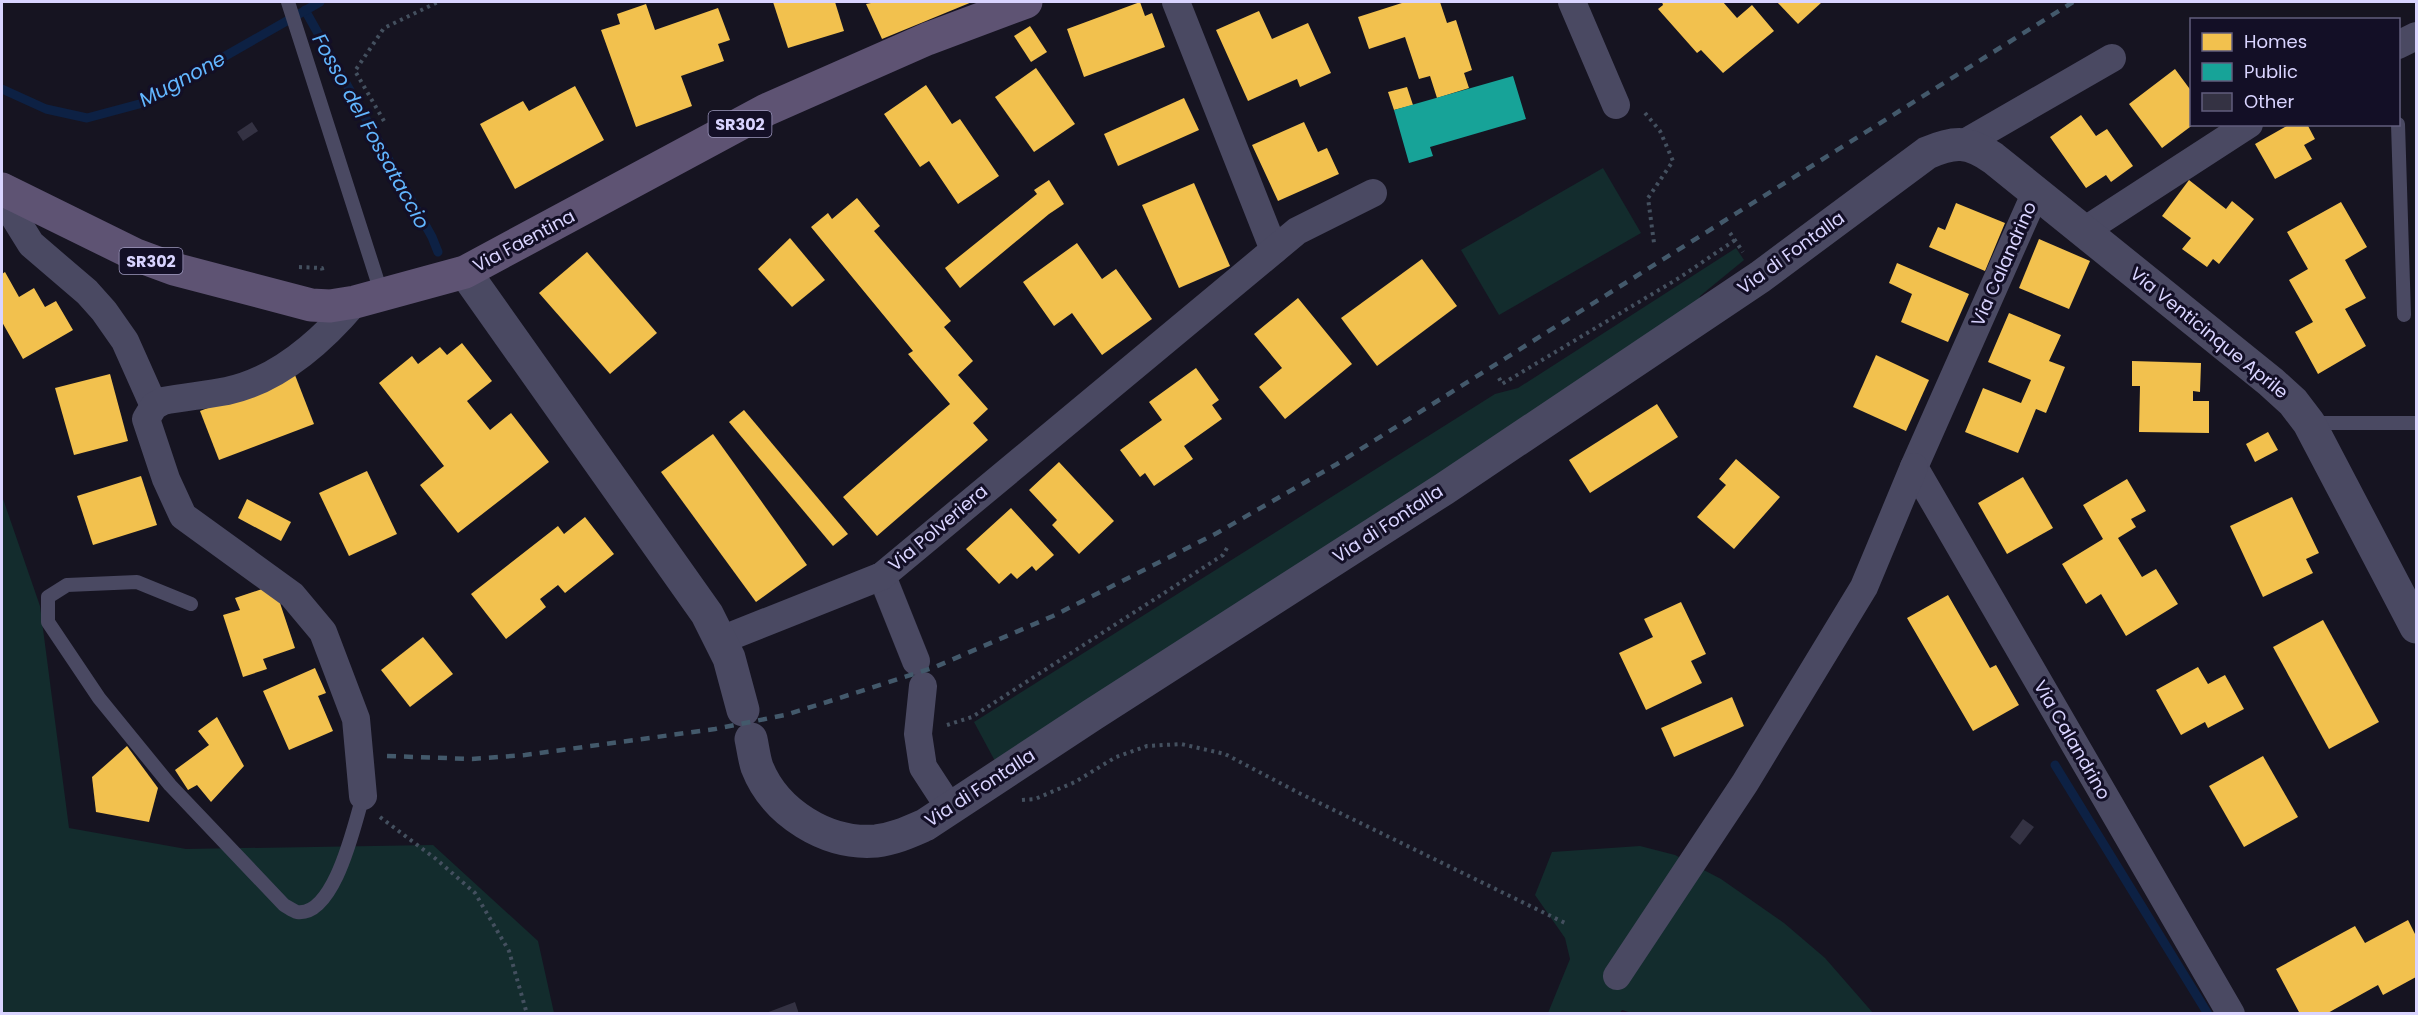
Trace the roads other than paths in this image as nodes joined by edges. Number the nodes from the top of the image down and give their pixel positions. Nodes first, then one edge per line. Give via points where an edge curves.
1 (288, 2) edge
2 (1026, 2) edge
3 (1176, 2) edge
4 (1572, 2) edge
5 (2416, 36) edge
6 (2400, 44) edge
7 (2112, 58) dead end
8 (1616, 105) road end
9 (2246, 126) edge
10 (2398, 126) edge
11 (1964, 144) junction
12 (2, 189) edge
13 (2036, 192) junction
14 (1373, 193) dead end
15 (2, 196) edge
16 (2084, 231) junction
17 (1274, 250) junction
18 (465, 272) junction
19 (368, 298) junction
20 (2404, 315) dead end
21 (154, 406) junction
22 (2309, 423) junction
23 (2416, 423) edge
24 (1914, 467) junction
25 (882, 576) junction
26 (191, 604) dead end
27 (2416, 627) edge
28 (721, 640) junction
29 (363, 796) joint
30 (951, 810) junction
31 (1617, 976) dead end
32 (2231, 1014) edge

1 - 19 lane via 314,84
2 - 18 main road, Via Faentina / SR302 via 927,39 766,110
3 - 17 street
4 - 8 street
5 - 6 street
7 - 11 street
9 - 16 street
10 - 20 lane
11 - 13 street via 1993,158
11 - 30 street, Via di Fontalla via 1927,153 1751,283 1444,489
12 - 19 main road, Via Faentina / SR302 via 103,240 174,269 311,305 330,306
13 - 16 street, Via Venticinque Aprile
13 - 24 street, Via Calandrino
14 - 17 street, Via Polveriera via 1297,231
15 - 21 street via 31,244 104,311 125,341
16 - 22 street, Via Venticinque Aprile via 2271,382
17 - 25 street, Via Polveriera
18 - 19 main road, Via Faentina / SR302
18 - 28 street via 689,586
19 - 21 street via 300,356 269,376 229,390 163,401
21 - 29 street via 146,419 183,516 292,595 323,632 356,719
22 - 23 lane
22 - 27 street, Via Venticinque Aprile
24 - 31 street, Via Calandrino via 1863,587 1745,783
24 - 32 street, Via Calandrino
25 - 28 street, Via Polveriera
25 - 30 street via 919,673 918,734 923,767
26 - 29 lane via 137,582 67,585 48,597 48,622 99,698 170,785 284,905 296,912 308,910 325,897 341,867
28 - 30 street, Via di Fontalla via 757,766 768,789 805,823 852,841 877,841 901,836

